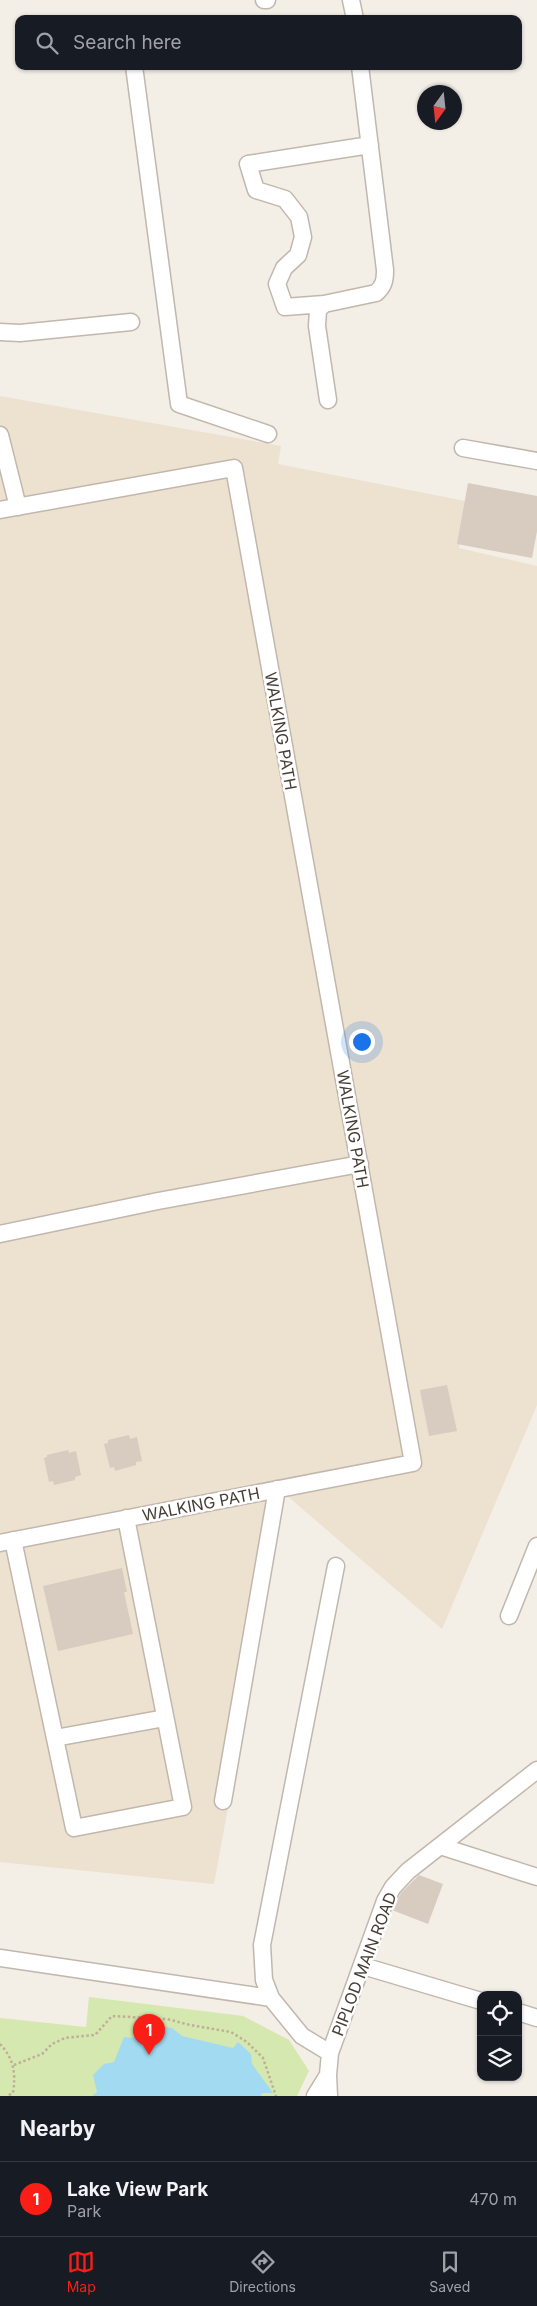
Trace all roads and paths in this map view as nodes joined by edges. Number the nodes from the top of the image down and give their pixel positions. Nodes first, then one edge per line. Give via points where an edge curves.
1 (351, 0) edge
2 (354, 15) edge
3 (135, 70) edge
4 (361, 70) edge
5 (370, 145) junction
6 (324, 304) junction
7 (131, 322) dead end
8 (0, 332) edge
9 (328, 400) dead end
10 (268, 434) dead end
11 (0, 435) edge
12 (463, 448) dead end
13 (537, 461) edge
14 (18, 507) junction
15 (0, 510) edge
16 (359, 1164) junction
17 (0, 1234) edge
18 (277, 1489) junction
19 (126, 1518) junction
20 (7, 1542) edge
21 (537, 1546) edge
22 (336, 1566) dead end
23 (509, 1616) dead end
24 (165, 1718) junction
25 (55, 1738) junction
26 (537, 1770) edge
27 (223, 1801) dead end
28 (440, 1846) junction
29 (537, 1877) edge
30 (0, 1958) edge
31 (362, 1966) junction
32 (271, 1998) junction
33 (477, 2000) edge
34 (522, 2013) edge
35 (537, 2018) edge
36 (0, 2044) edge
37 (330, 2053) junction
38 (14, 2065) junction
39 (328, 2075) junction
40 (7, 2096) edge
41 (276, 2096) edge
42 (315, 2096) edge
43 (329, 2096) edge

1 - 2 street
3 - 10 street via 180,404
4 - 5 street
5 - 6 street via 385,280 376,293
5 - 6 street via 248,164 256,190 285,199 299,217 303,237 298,255 284,268 277,284 286,306
6 - 9 street via 318,310 317,326
7 - 8 street via 20,333
11 - 14 street
12 - 13 street
14 - 15 street, WALKING PATH
14 - 16 street, WALKING PATH via 234,468
16 - 17 street via 158,1200
16 - 18 street, WALKING PATH via 413,1463
18 - 19 street, WALKING PATH
18 - 27 street
19 - 20 street, WALKING PATH
19 - 24 street
20 - 25 street
21 - 23 street
22 - 32 street via 263,1931 262,1965
24 - 25 street
24 - 25 street via 183,1807 74,1828
26 - 28 street, PIPLOD MAIN ROAD
28 - 29 street
28 - 31 street, PIPLOD MAIN ROAD via 408,1871 393,1888 385,1901
30 - 32 street
31 - 33 street
31 - 37 street, PIPLOD MAIN ROAD
32 - 37 street via 302,2036
34 - 35 street
36 - 38 path
37 - 39 street, PIPLOD MAIN ROAD
38 - 40 path via 13,2093
38 - 41 path via 42,2054 65,2038 95,2035 112,2016 167,2018 190,2026 231,2032 247,2042 262,2058
39 - 42 street, PIPLOD MAIN ROAD
39 - 43 street, PIPLOD MAIN ROAD

